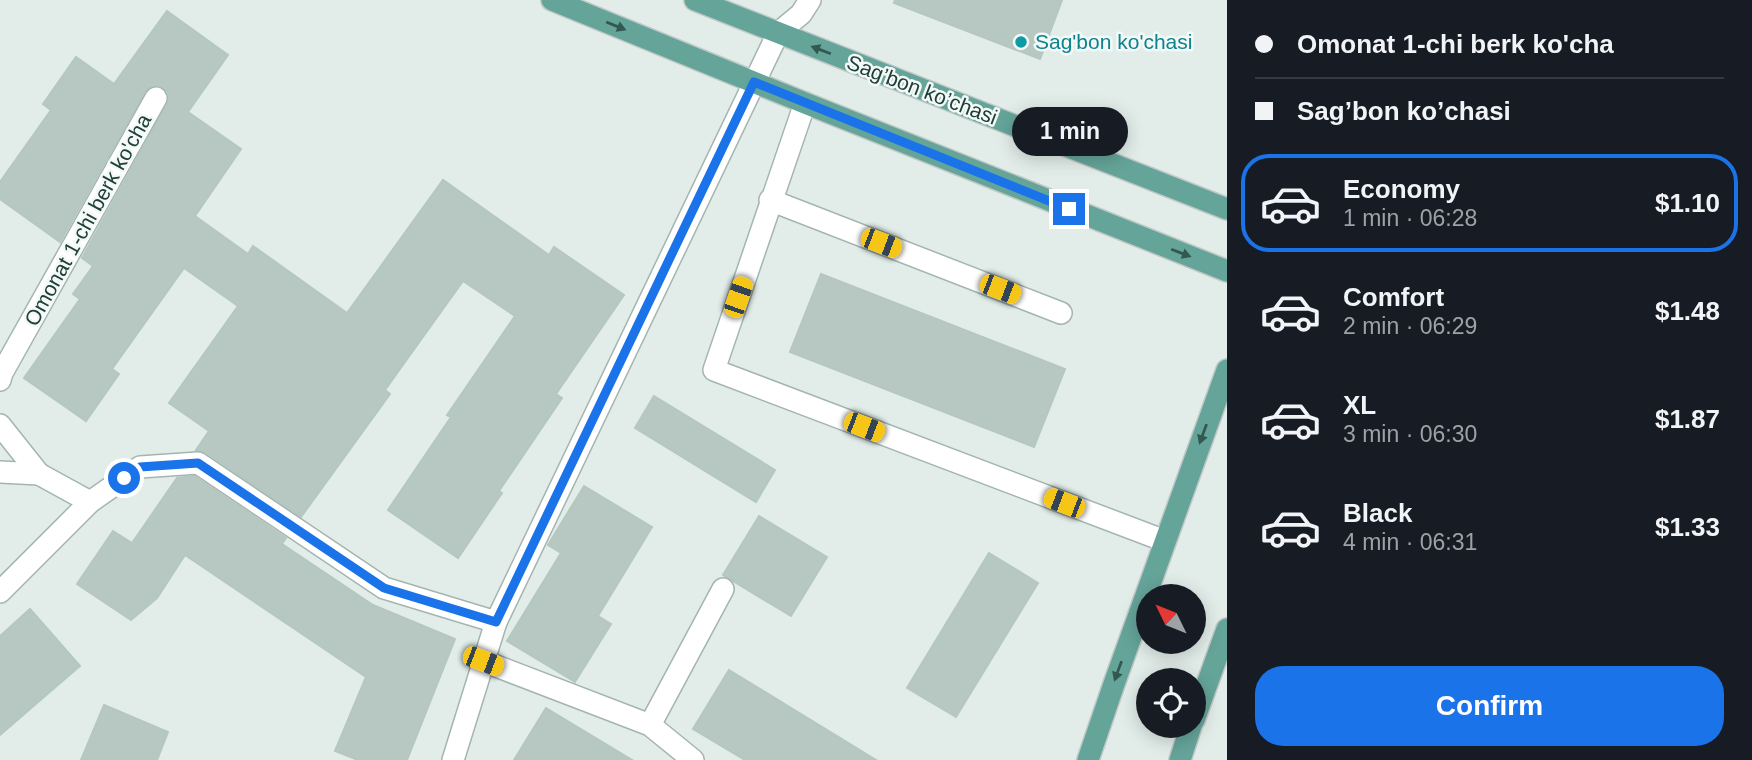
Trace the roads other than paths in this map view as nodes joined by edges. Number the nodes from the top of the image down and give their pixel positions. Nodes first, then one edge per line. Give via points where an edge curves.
1 (552, 0) edge
2 (695, 0) edge
3 (810, 0) edge
4 (778, 33) junction
5 (754, 82) junction
6 (156, 98) dead end
7 (805, 103) junction
8 (770, 200) junction
9 (1227, 209) edge
10 (1227, 271) edge
11 (1061, 313) dead end
12 (1227, 370) edge
13 (0, 380) edge
14 (0, 425) edge
15 (0, 472) edge
16 (38, 474) junction
17 (90, 502) junction
18 (1165, 541) junction
19 (723, 589) dead end
20 (0, 592) edge
21 (496, 622) junction
22 (1227, 629) edge
23 (483, 661) junction
24 (1206, 687) edge
25 (649, 725) junction
26 (1187, 738) edge
27 (453, 760) edge
28 (693, 760) edge
29 (1088, 760) edge
30 (1180, 760) edge

1 -> 5 main road
2 - 4 main road, Sag’bon ko’chasi
3 - 4 street
4 - 5 street
9 -> 4 main road, Sag’bon ko’chasi
5 - 7 main road
5 - 21 street
6 - 13 street, Omonat 1-chi berk ko'cha
7 - 8 street
7 -> 10 main road
8 - 11 street
8 - 18 street via 714,370
12 -> 18 main road
14 - 16 street
15 - 16 street
16 - 17 street
17 - 20 street
17 - 21 street via 140,467 198,463 384,588
18 -> 29 main road
19 - 25 street
21 - 23 street
22 - 24 main road
23 - 25 street
23 - 27 street
25 - 28 street
26 - 30 main road

